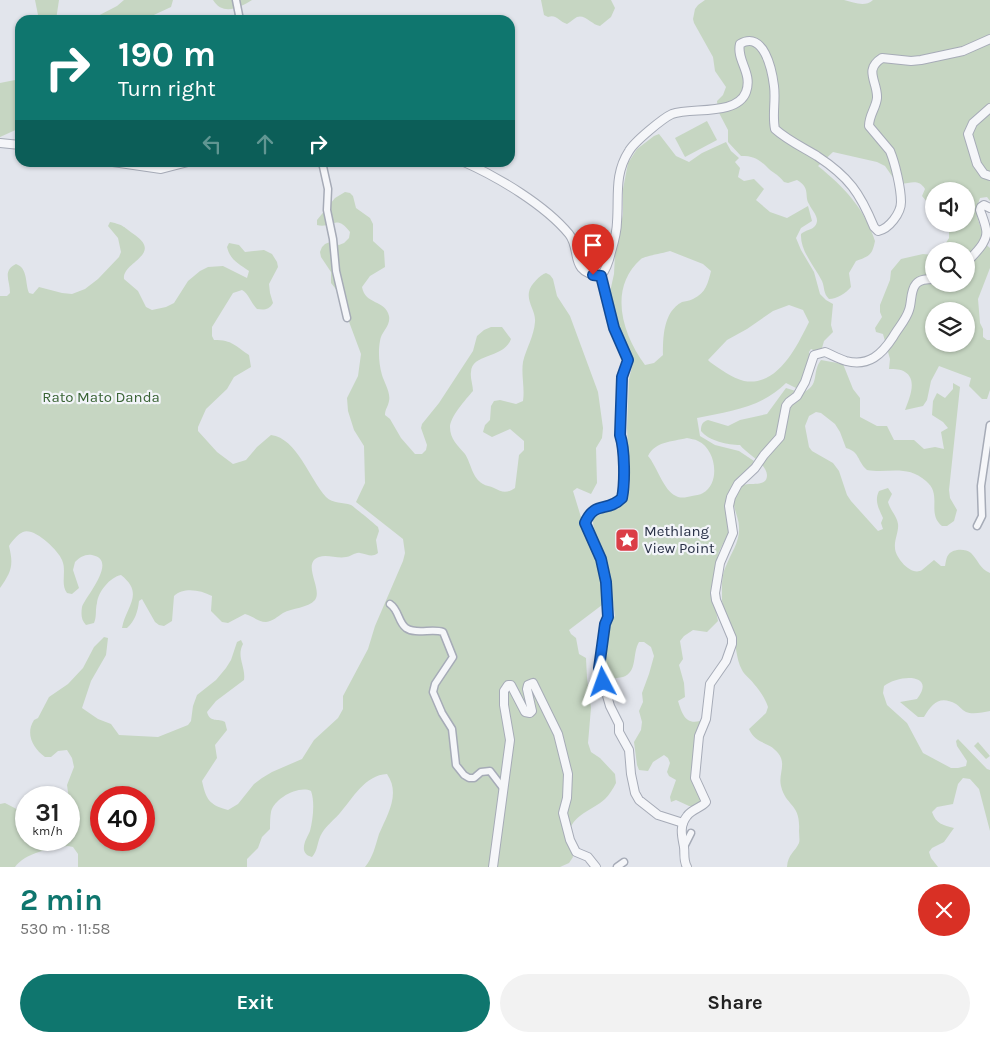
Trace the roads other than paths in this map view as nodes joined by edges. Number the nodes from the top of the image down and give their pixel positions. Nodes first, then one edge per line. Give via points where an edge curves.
1 (236, 0) edge
2 (239, 15) edge
3 (990, 39) edge
4 (990, 108) edge
5 (0, 142) edge
6 (15, 144) edge
7 (147, 167) edge
8 (169, 167) edge
9 (323, 167) edge
10 (474, 167) edge
11 (990, 176) edge
12 (990, 208) edge
13 (975, 253) edge
14 (601, 276) junction
15 (925, 280) edge
16 (347, 318) dead end
17 (990, 425) edge
18 (977, 526) dead end
19 (390, 604) dead end
20 (503, 788) junction
21 (683, 823) junction
22 (691, 833) dead end
23 (684, 847) junction
24 (624, 862) dead end
25 (493, 867) edge
26 (596, 867) edge
27 (617, 867) edge
28 (687, 867) edge

1 - 2 street
3 - 14 street via 963,51 916,60 882,58 874,64 872,75 877,98 869,126 890,151 901,202 893,220 878,231 859,194 843,176 775,129 771,68 761,45 747,40 740,44 738,51 748,79 742,99 734,105 670,115 629,151 618,174 615,239
4 - 11 street via 972,123 968,134 977,164 984,174
5 - 6 street
7 - 8 street
9 - 16 street via 336,271
10 - 14 street via 500,180 545,212 570,236 582,268
12 - 13 street via 981,207 986,235
14 - 21 street via 614,328 628,360 622,377 622,498 594,510 585,523 601,559 606,582 608,617 599,668 619,732 628,747 638,800 658,815
15 - 21 street via 913,288 909,312 885,351 859,363 825,352 814,355 805,382 786,406 780,437 736,486 731,497 733,533 720,563 715,593 732,638 732,648 710,684 706,719 698,736 695,778 706,802
17 - 18 street via 981,486 982,516
19 - 20 street via 395,607 405,627 443,632 453,657 432,692 452,729 456,765 469,778 490,771
20 - 25 street
20 - 26 street via 510,740 504,691 511,685 527,714 532,711 527,688 533,683 558,734 568,774 563,813 570,840 576,852 588,857
21 - 23 street via 681,836
22 - 23 street
23 - 28 street
24 - 27 street

